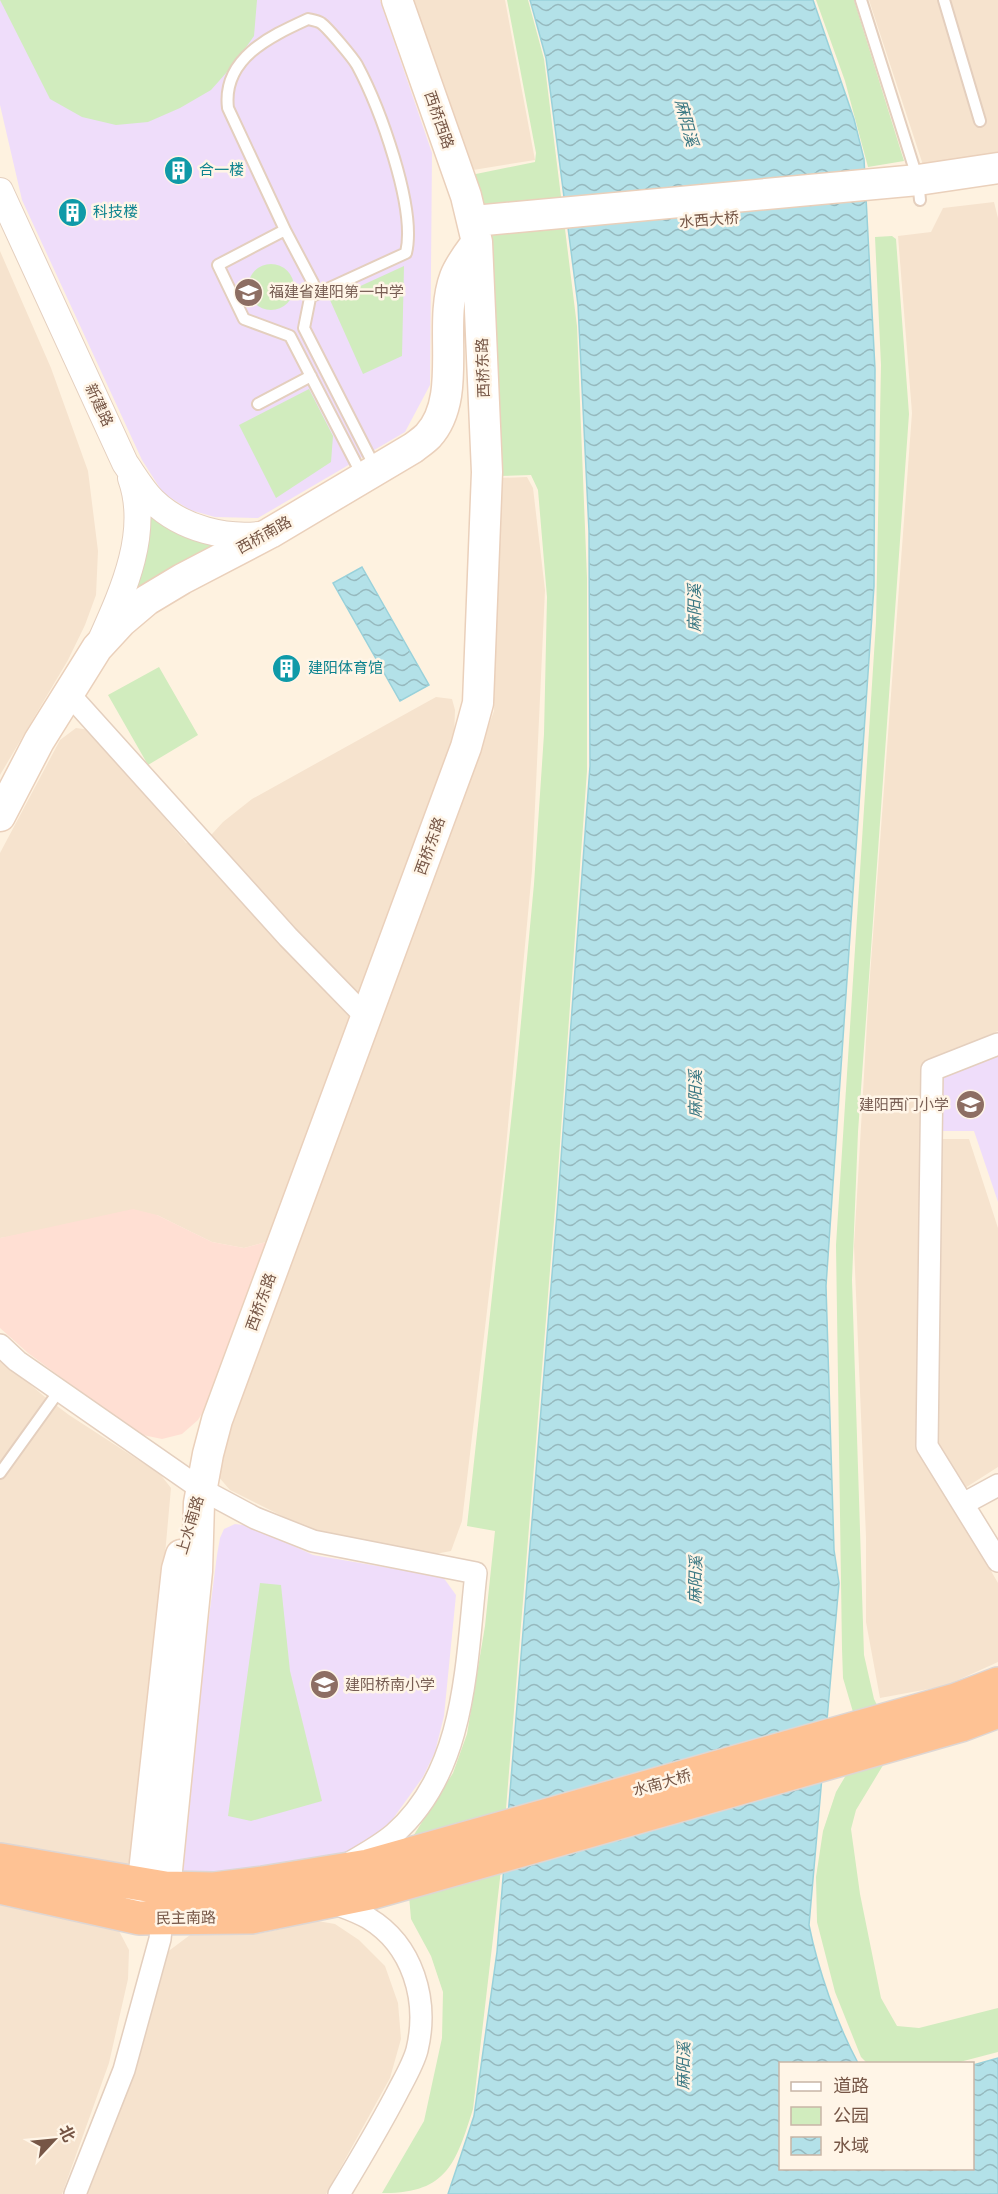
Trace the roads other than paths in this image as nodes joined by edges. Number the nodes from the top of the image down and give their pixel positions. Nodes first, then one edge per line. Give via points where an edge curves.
1 (397, 0) edge
2 (861, 0) edge
3 (944, 0) edge
4 (980, 121) dead end
5 (998, 168) edge
6 (998, 186) edge
7 (919, 190) junction
8 (0, 191) edge
9 (285, 230) junction
10 (486, 230) junction
11 (310, 297) junction
12 (311, 376) junction
13 (258, 404) dead end
14 (126, 463) junction
15 (369, 473) junction
16 (270, 533) junction
17 (97, 648) junction
18 (69, 693) junction
19 (0, 816) edge
20 (366, 1017) junction
21 (998, 1044) edge
22 (0, 1345) edge
23 (59, 1391) junction
24 (0, 1473) edge
25 (998, 1485) edge
26 (201, 1489) junction
27 (963, 1504) junction
28 (998, 1561) edge
29 (998, 1684) edge
30 (998, 1711) edge
31 (959, 1713) junction
32 (0, 1860) edge
33 (336, 1871) junction
34 (371, 1879) junction
35 (0, 1887) edge
36 (326, 1901) junction
37 (152, 1902) junction
38 (75, 2194) edge
39 (339, 2194) edge

1 - 10 main road, 西桥西路
2 - 7 lane
3 - 4 lane
5 - 7 main road
6 - 7 main road
7 - 10 main road, 水西大桥
8 - 14 street, 新建路
9 - 11 lane via 313,283
9 - 11 lane via 228,108 226,94 239,65 256,46 308,19 321,24 356,63 397,167 409,239 406,253
9 - 12 lane via 218,265 244,319 290,336
10 - 15 main road, 西桥南路 via 459,270 452,291 446,397 440,415 428,436
10 - 20 main road, 西桥东路 via 487,472 478,703 466,747
11 - 15 lane via 304,328
12 - 13 lane
12 - 15 lane
14 - 16 street, 新建路 via 153,501 188,523 232,536
14 - 17 street via 135,491 134,549 117,604
15 - 16 main road, 西桥南路
16 - 17 main road, 西桥南路 via 147,600
17 - 18 main road, 西桥南路
18 - 19 main road, 西桥南路
18 - 20 street via 288,937
20 - 26 main road, 西桥东路 via 217,1420
21 - 27 street via 932,1070 927,1446
22 - 23 street
23 - 24 lane
23 - 26 street
25 - 27 street
26 - 33 street via 255,1518 314,1541 476,1573 462,1693 443,1765 394,1834
26 - 37 main road, 上水南路 via 197,1571
27 - 28 street
29 - 31 highway
30 - 31 highway
31 - 34 highway, 水南大桥
32 - 37 highway, 民主南路
33 - 34 highway, 民主南路
33 - 37 highway, 民主南路
34 - 36 highway, 民主南路
35 - 37 highway, 民主南路
36 - 37 highway, 民主南路 via 251,1917
36 - 39 street via 370,1919 404,1953 419,1990 422,2018 417,2051 404,2079
37 - 38 street via 160,1939 124,2070

